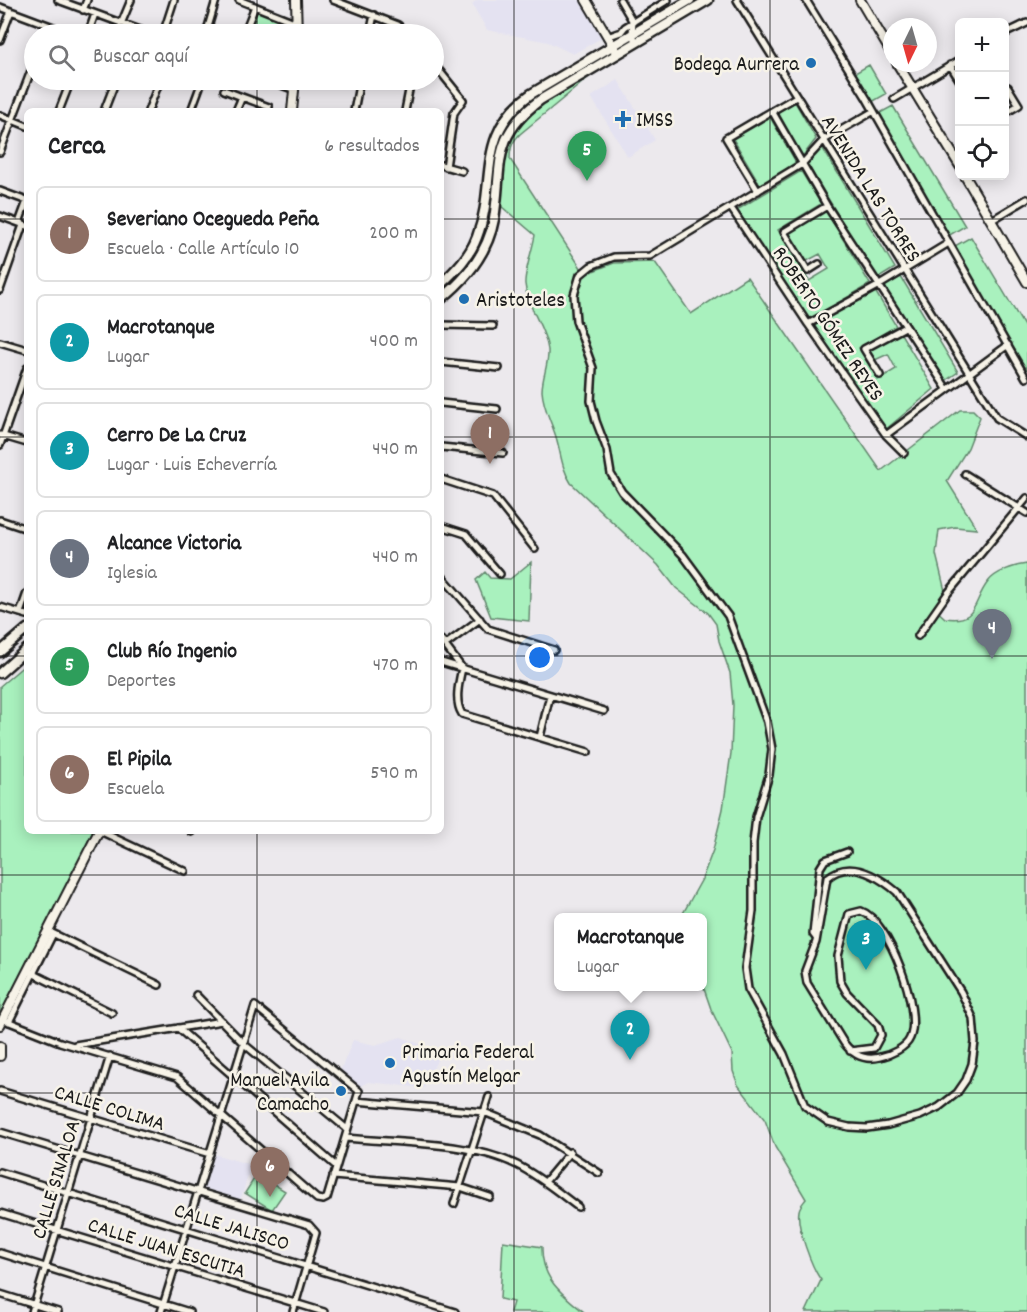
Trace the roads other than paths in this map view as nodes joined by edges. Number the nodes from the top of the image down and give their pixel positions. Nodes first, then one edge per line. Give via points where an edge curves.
1 (58, 0) edge
2 (87, 0) edge
3 (131, 0) edge
4 (174, 0) edge
5 (216, 0) edge
6 (239, 0) edge
7 (296, 0) edge
8 (333, 0) edge
9 (586, 0) edge
10 (620, 0) edge
11 (668, 0) edge
12 (690, 0) edge
13 (708, 0) edge
14 (737, 0) edge
15 (806, 0) edge
16 (860, 0) edge
17 (255, 6) junction
18 (0, 7) edge
19 (83, 10) junction
20 (11, 11) junction
21 (95, 14) junction
22 (374, 15) junction
23 (633, 22) junction
24 (297, 23) joint
25 (1027, 23) edge
26 (44, 24) edge
27 (92, 24) edge
28 (122, 24) joint
29 (166, 24) edge
30 (209, 24) edge
31 (248, 24) edge
32 (372, 24) edge
33 (396, 24) edge
34 (1009, 32) edge
35 (634, 37) junction
36 (883, 39) edge
37 (0, 40) edge
38 (613, 45) junction
39 (955, 62) edge
40 (950, 65) junction
41 (902, 72) edge
42 (955, 73) edge
43 (444, 76) edge
44 (912, 88) junction
45 (24, 89) edge
46 (1009, 89) edge
47 (67, 90) edge
48 (112, 90) edge
49 (156, 90) edge
50 (199, 90) edge
51 (224, 90) dead end
52 (295, 90) edge
53 (358, 90) edge
54 (409, 90) edge
55 (242, 97) junction
56 (796, 97) junction
57 (894, 99) dead end
58 (60, 108) edge
59 (105, 108) edge
60 (149, 108) edge
61 (192, 108) edge
62 (237, 108) edge
63 (268, 108) edge
64 (292, 108) edge
65 (355, 108) edge
66 (406, 108) edge
67 (772, 111) junction
68 (874, 111) junction
69 (1009, 111) edge
70 (0, 115) edge
71 (12, 120) junction
72 (24, 125) edge
73 (824, 140) junction
74 (0, 152) edge
75 (955, 158) edge
76 (444, 161) edge
77 (802, 164) junction
78 (444, 166) edge
79 (462, 171) dead end
80 (967, 180) edge
81 (0, 191) edge
82 (758, 191) junction
83 (1027, 199) edge
84 (24, 200) edge
85 (827, 206) junction
86 (731, 208) junction
87 (24, 209) edge
88 (0, 216) edge
89 (992, 220) junction
90 (24, 225) edge
91 (24, 226) edge
92 (24, 229) edge
93 (947, 244) junction
94 (819, 264) dead end
95 (903, 271) junction
96 (444, 281) edge
97 (1027, 282) edge
98 (878, 286) junction
99 (0, 290) edge
100 (444, 296) edge
101 (808, 324) junction
102 (444, 325) edge
103 (493, 327) dead end
104 (904, 327) junction
105 (0, 342) edge
106 (1008, 345) junction
107 (24, 350) edge
108 (444, 362) edge
109 (499, 368) dead end
110 (969, 373) junction
111 (880, 375) dead end
112 (24, 376) edge
113 (1026, 378) edge
114 (947, 389) junction
115 (444, 403) edge
116 (497, 409) dead end
117 (2, 435) edge
118 (886, 435) junction
119 (1027, 437) edge
120 (24, 442) edge
121 (0, 445) edge
122 (444, 447) edge
123 (503, 453) dead end
124 (904, 453) dead end
125 (966, 474) dead end
126 (444, 480) edge
127 (1027, 498) edge
128 (1020, 508) junction
129 (1027, 513) edge
130 (0, 520) edge
131 (444, 527) edge
132 (24, 529) edge
133 (535, 549) dead end
134 (500, 574) dead end
135 (444, 578) edge
136 (24, 602) edge
137 (0, 607) edge
138 (20, 613) junction
139 (24, 614) edge
140 (480, 619) junction
141 (24, 632) edge
142 (918, 636) dead end
143 (444, 642) edge
144 (444, 644) edge
145 (554, 650) dead end
146 (0, 652) edge
147 (24, 652) edge
148 (444, 663) edge
149 (462, 668) junction
150 (0, 673) edge
151 (550, 695) junction
152 (604, 711) dead end
153 (540, 737) junction
154 (588, 752) dead end
155 (99, 834) edge
156 (106, 834) edge
157 (848, 852) dead end
158 (185, 871) dead end
159 (51, 932) junction
160 (816, 938) junction
161 (30, 971) junction
162 (159, 985) dead end
163 (196, 995) dead end
164 (112, 1013) dead end
165 (222, 1021) junction
166 (4, 1022) edge
167 (178, 1028) junction
168 (244, 1044) junction
169 (73, 1046) junction
170 (850, 1051) junction
171 (110, 1056) junction
172 (234, 1079) junction
173 (0, 1091) edge
174 (489, 1097) dead end
175 (356, 1101) junction
176 (484, 1112) junction
177 (223, 1117) junction
178 (91, 1118) junction
179 (347, 1130) junction
180 (0, 1132) edge
181 (345, 1138) junction
182 (472, 1150) junction
183 (570, 1152) junction
184 (210, 1154) junction
185 (80, 1156) junction
186 (336, 1166) junction
187 (0, 1172) edge
188 (599, 1173) dead end
189 (333, 1176) junction
190 (545, 1182) junction
191 (460, 1187) junction
192 (199, 1192) junction
193 (68, 1193) junction
194 (490, 1197) dead end
195 (454, 1204) dead end
196 (578, 1207) dead end
197 (0, 1213) edge
198 (57, 1230) junction
199 (187, 1230) junction
200 (0, 1253) edge
201 (175, 1266) junction
202 (306, 1266) junction
203 (45, 1268) junction
204 (0, 1294) edge
205 (163, 1304) junction
206 (295, 1304) junction
207 (430, 1304) junction
208 (34, 1305) junction
209 (32, 1312) edge
210 (58, 1312) edge
211 (161, 1312) edge
212 (189, 1312) edge
213 (292, 1312) edge
214 (324, 1312) edge
215 (428, 1312) edge
216 (455, 1312) edge

1 - 19 street
2 - 19 street
3 - 28 street
4 - 29 street
5 - 30 street
6 - 17 street
7 - 24 street
8 - 22 street
9 - 38 street
10 - 23 street
11 - 23 street
12 - 35 main road
13 - 35 main road
14 - 56 street, AVENIDA LAS TORRES
15 - 68 street
16 - 36 street
17 - 24 street
17 - 31 street
18 - 20 street
19 - 21 street
20 - 26 street
20 - 37 street
21 - 27 street
21 - 28 street
22 - 32 street
22 - 33 street
23 - 35 street
23 - 38 street via 616,35
25 - 34 street
35 - 38 main road
38 - 96 main road via 526,98 505,119 494,141 478,236 462,264
38 - 100 main road via 512,124 501,154 494,220 482,254
39 - 40 street
40 - 42 street
40 - 44 street
41 - 44 street
43 - 76 street via 463,100 454,113
44 - 57 street
44 - 75 street
45 - 71 street
46 - 69 street via 1019,105
47 - 58 street
48 - 59 street
49 - 60 street
50 - 61 street
51 - 55 street
52 - 64 street
53 - 65 street
54 - 66 street
55 - 62 street
55 - 63 street
56 - 67 street
56 - 73 street, AVENIDA LAS TORRES
67 - 77 street
67 - 82 street via 726,138
68 - 73 street
68 - 93 street
70 - 71 street
71 - 72 street
71 - 74 street
73 - 77 street
73 - 95 street, AVENIDA LAS TORRES
77 - 82 street
77 - 85 street
78 - 79 street
80 - 89 street
81 - 84 street
82 - 86 street
83 - 89 street
85 - 94 street via 784,232 808,271
85 - 98 street
86 - 101 street, ROBERTO GÓMEZ REYES
86 - 160 street via 650,256 601,260 580,275 575,284 576,321 593,368 591,400 596,421 611,474 622,492 683,555 728,616 767,722 772,749 753,843 753,911 746,978 805,1106 828,1122 867,1128 920,1116 957,1093 972,1064 973,1018 961,992 897,892 865,871 831,874
87 - 90 street via 20,220
88 - 91 street
89 - 97 street
92 - 99 street
93 - 95 street
93 - 106 street
95 - 98 street
95 - 110 street, AVENIDA LAS TORRES
98 - 101 street
98 - 104 street
101 - 118 street, ROBERTO GÓMEZ REYES
102 - 103 street
104 - 111 street via 864,349
104 - 114 street
105 - 107 street
106 - 110 street
106 - 113 street
108 - 109 street
110 - 114 street
110 - 119 street, AVENIDA LAS TORRES via 997,418
112 - 117 street
114 - 118 street
115 - 116 street
117 - 120 street
117 - 121 street
118 - 124 street, ROBERTO GÓMEZ REYES
122 - 123 street
125 - 128 street
126 - 133 street via 493,496
127 - 128 street
128 - 129 street
128 - 142 street via 948,593
130 - 132 street
131 - 134 street via 466,534
135 - 140 street
136 - 138 street
137 - 138 street
138 - 139 street
140 - 143 street
140 - 145 street via 488,628
141 - 146 main road
144 - 149 street
147 - 150 main road
148 - 149 street
149 - 151 street
149 - 153 street via 458,709 462,714
151 - 152 street
151 - 153 street
153 - 154 street
155 - 159 street
156 - 158 street
157 - 160 street via 825,860 820,868 813,934
159 - 161 street
159 - 162 street
160 - 170 street via 805,971 807,983
161 - 164 street
161 - 166 street
163 - 165 street
165 - 167 street
165 - 168 street
166 - 169 street
167 - 169 street
167 - 172 street
168 - 172 street
168 - 175 street via 255,1006 359,1091
168 - 179 street
169 - 171 street
170 - 170 street via 869,1059 881,1057 898,1050 909,1041 912,1032 909,991 888,940 875,919 861,911 846,918 837,971 847,993 878,1025 881,1035 874,1048
171 - 177 street via 177,1077
171 - 178 street, CALLE SINALOA
172 - 177 street
172 - 186 street
173 - 178 street, CALLE COLIMA
174 - 176 street
175 - 176 street
175 - 179 street
176 - 182 street
176 - 183 street
177 - 184 street
177 - 189 street via 317,1199 327,1198
178 - 184 street, CALLE COLIMA
178 - 185 street, CALLE SINALOA
179 - 181 street
180 - 185 street
181 - 182 street
181 - 186 street
182 - 190 street via 518,1165
182 - 191 street
183 - 188 street
183 - 190 street
184 - 192 street
185 - 192 street
185 - 193 street, CALLE SINALOA
186 - 189 street
187 - 193 street, CALLE JALISCO
189 - 191 street
190 - 196 street
191 - 194 street
191 - 195 street
192 - 199 street
192 - 202 street via 309,1225 316,1233
193 - 198 street, CALLE SINALOA
193 - 199 street, CALLE JALISCO
197 - 198 street, CALLE JUAN ESCUTIA
198 - 201 street, CALLE JUAN ESCUTIA
198 - 203 street, CALLE SINALOA
199 - 201 street
199 - 202 street, CALLE JALISCO
200 - 203 street
201 - 205 street
201 - 206 street, CALLE JUAN ESCUTIA
202 - 206 street
202 - 207 street, CALLE JALISCO
203 - 205 street
203 - 208 street, CALLE SINALOA
204 - 208 street
205 - 211 street
205 - 212 street
206 - 213 street
206 - 214 street, CALLE JUAN ESCUTIA
207 - 215 street
207 - 216 street, CALLE JALISCO
208 - 209 street, CALLE SINALOA
208 - 210 street

